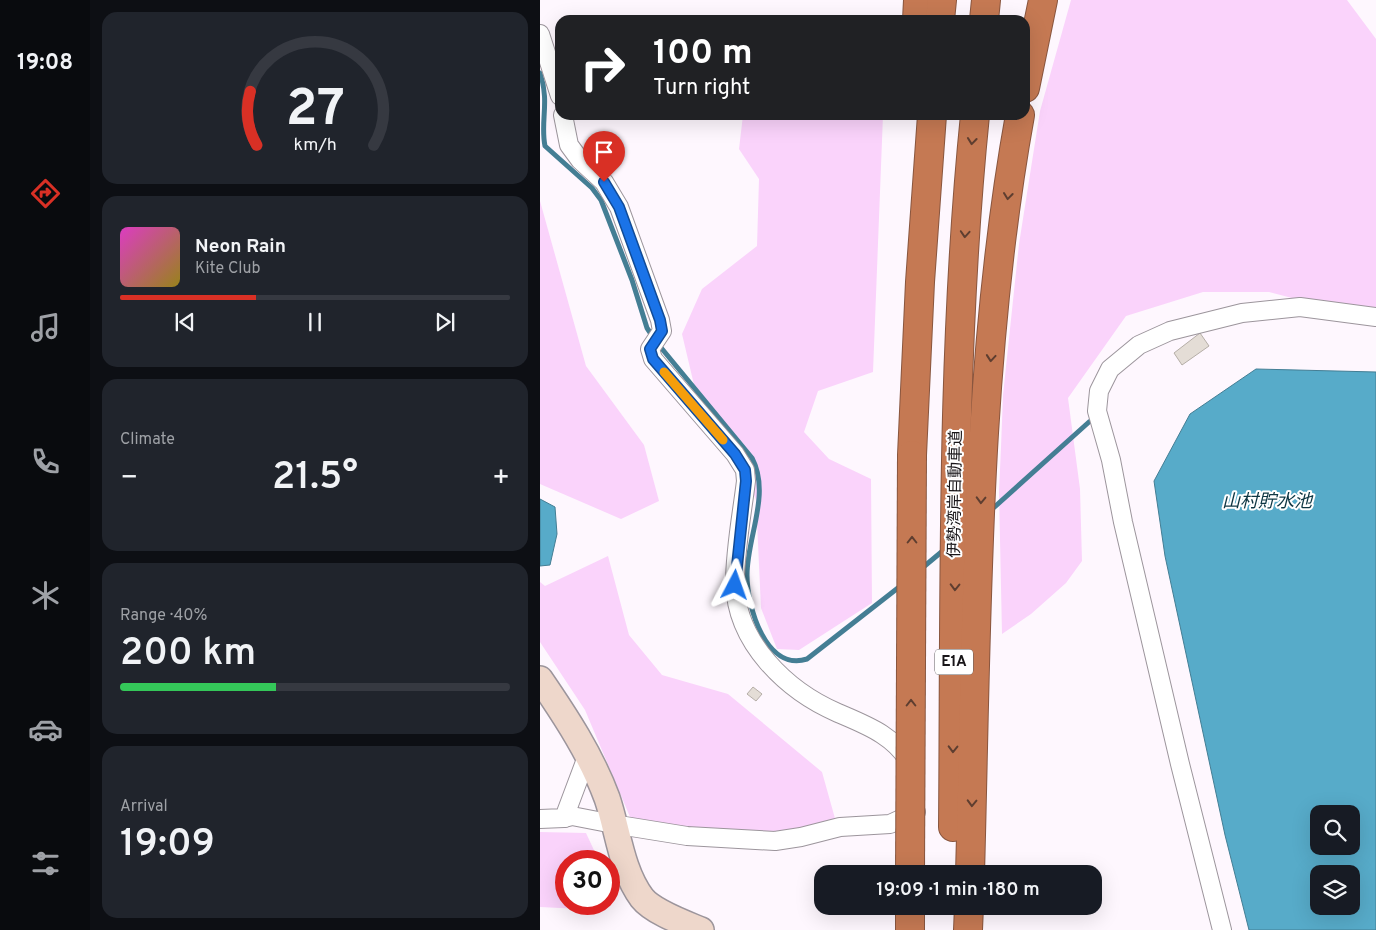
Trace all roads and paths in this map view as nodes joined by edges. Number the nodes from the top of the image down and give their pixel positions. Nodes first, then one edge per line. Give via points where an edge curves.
1 (918, 0) edge
2 (942, 0) edge
3 (986, 0) edge
4 (1042, 0) edge
5 (917, 15) edge
6 (940, 15) edge
7 (984, 15) edge
8 (540, 34) edge
9 (1030, 62) edge
10 (555, 80) edge
11 (564, 120) edge
12 (914, 120) edge
13 (931, 120) edge
14 (975, 120) edge
15 (1019, 120) edge
16 (920, 168) junction
17 (1376, 317) edge
18 (969, 451) junction
19 (540, 679) edge
20 (588, 754) junction
21 (564, 818) junction
22 (540, 819) edge
23 (603, 822) dead end
24 (625, 826) dead end
25 (910, 865) edge
26 (952, 865) edge
27 (970, 865) edge
28 (701, 930) edge
29 (1222, 930) edge

1 - 5 highway
2 - 6 highway
3 - 7 highway
4 - 9 highway
8 - 10 street
11 - 24 street via 570,145 580,160 604,182 619,207 660,320 662,331 650,349 653,359 735,454 745,470 735,585 742,617 754,644 774,670 801,693 878,731 905,753 922,785 916,814 890,824 840,827 802,838 775,841 687,836
12 - 16 highway
13 - 16 highway, E1A
14 -> 18 highway, 伊勢湾岸自動車道 / E1A via 964,254
15 -> 18 highway, E1A
25 -> 16 highway, E1A, bridge via 912,455 920,282
17 - 29 street via 1300,307 1242,313 1170,331 1139,345 1110,368 1099,391 1097,410
18 -> 26 highway, 伊勢湾岸自動車道 / E1A
18 -> 27 highway, E1A
19 - 20 street
20 - 21 street
20 - 28 street via 607,799 632,881 643,900 670,917
21 - 22 street
21 - 23 street via 572,816

